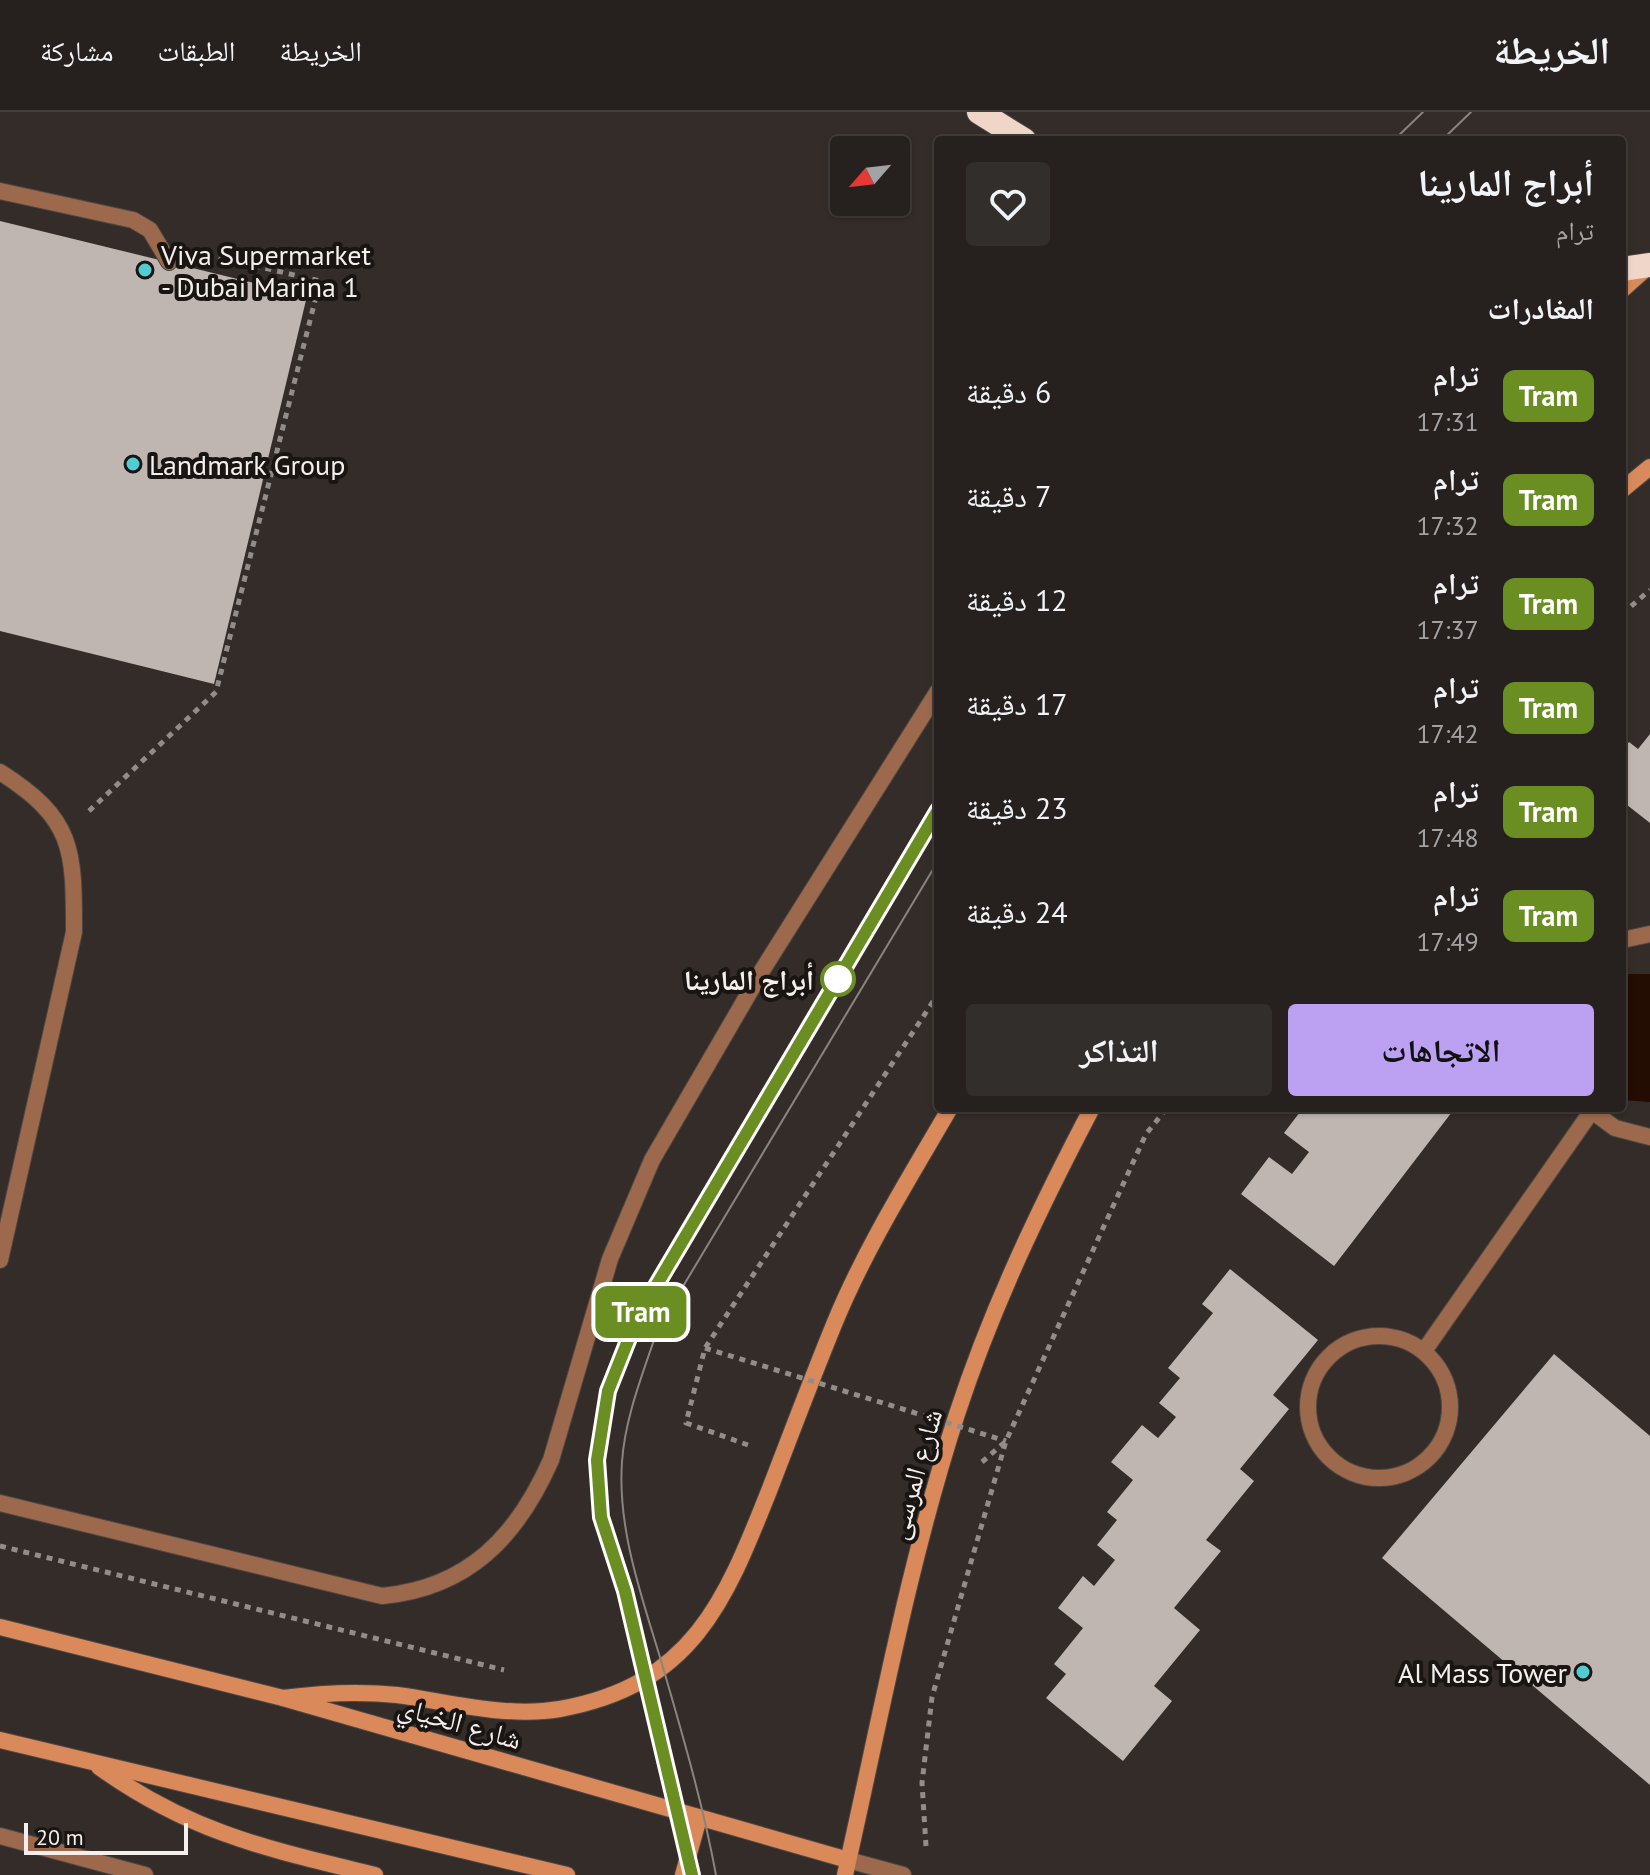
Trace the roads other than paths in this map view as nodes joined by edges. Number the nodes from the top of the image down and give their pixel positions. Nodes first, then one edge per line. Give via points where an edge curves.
1 (979, 112) edge
2 (1018, 136) edge
3 (0, 191) edge
4 (169, 262) dead end
5 (1650, 265) edge
6 (1626, 268) edge
7 (1626, 286) edge
8 (1650, 467) edge
9 (1626, 487) edge
10 (934, 697) edge
11 (0, 772) edge
12 (1650, 934) edge
13 (1626, 938) edge
14 (948, 1112) edge
15 (1090, 1112) edge
16 (1588, 1112) edge
17 (1592, 1112) edge
18 (1650, 1137) edge
19 (0, 1260) edge
20 (1424, 1351) junction
21 (0, 1503) edge
22 (0, 1627) edge
23 (283, 1698) junction
24 (0, 1740) edge
25 (92, 1761) junction
26 (699, 1818) junction
27 (0, 1836) edge
28 (846, 1868) edge
29 (145, 1875) edge
30 (375, 1875) edge
31 (567, 1875) edge
32 (683, 1875) edge
33 (903, 1875) edge

1 - 2 highway
3 - 4 street via 133,220 150,230
5 - 6 highway
5 - 7 main road
8 - 9 main road
10 - 21 street via 763,969 652,1160 605,1271 551,1460 537,1492 494,1547 443,1584 382,1596
11 - 19 street via 36,795 65,834 74,883 74,932
12 - 13 street
14 - 23 main road via 891,1209 837,1318 735,1578 692,1640 663,1667 631,1685 558,1709 497,1710 360,1692
15 - 28 main road, شارع المرسى via 998,1302 957,1415 912,1573
16 - 20 street
17 - 18 street via 1615,1128
20 - 20 street via 1375,1335 1349,1341 1327,1357 1313,1379 1307,1405 1311,1431 1345,1470 1370,1478 1397,1476 1420,1466 1439,1446 1449,1422 1450,1396 1441,1371
22 - 23 main road, شارع الخياي
23 - 26 main road, شارع الخياي
24 - 25 main road
25 - 30 main road via 133,1792 190,1822
25 - 31 main road
26 - 28 main road, شارع الخياي
26 - 32 main road
27 - 29 street
28 - 33 street, شارع الخياي

